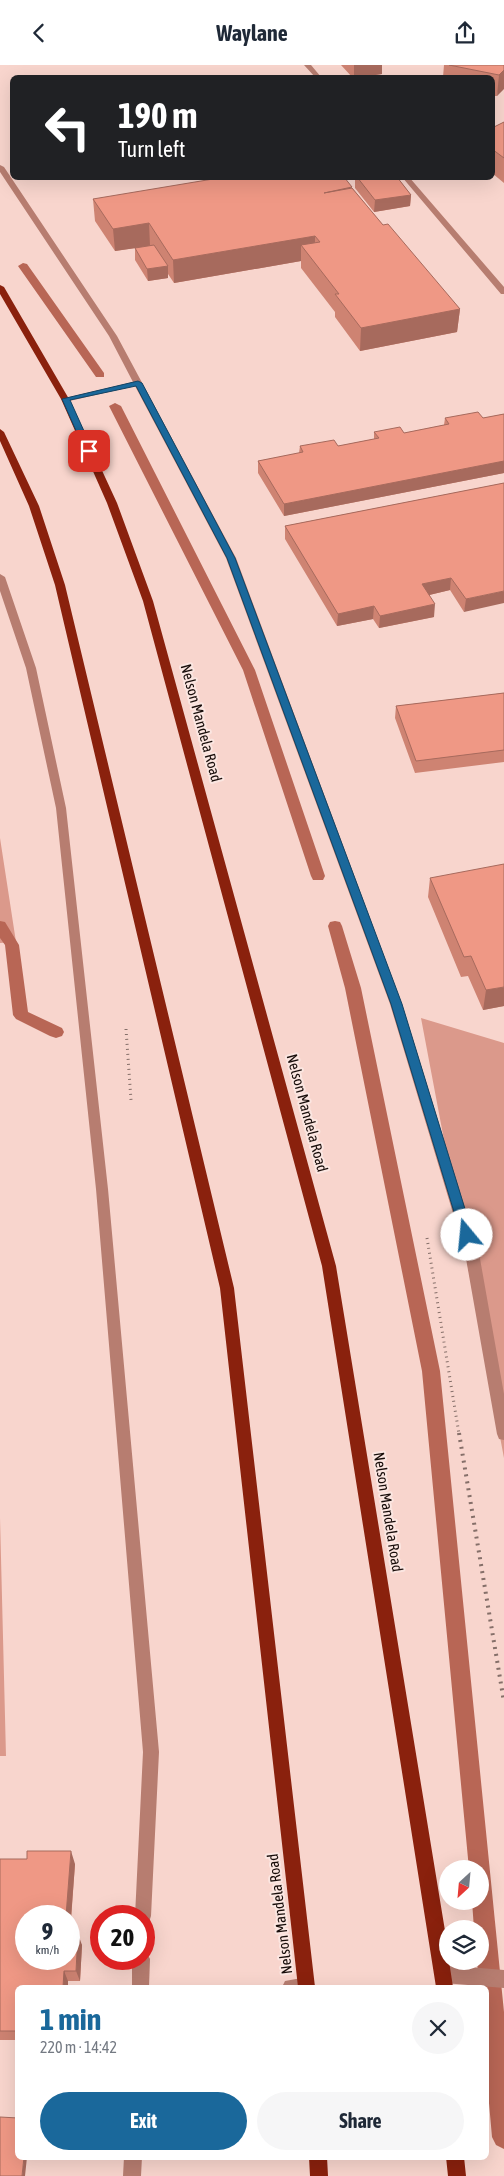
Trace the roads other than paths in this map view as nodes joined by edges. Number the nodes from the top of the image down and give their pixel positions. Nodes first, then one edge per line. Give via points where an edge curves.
1 (307, 65) edge
2 (316, 75) edge
3 (0, 167) edge
4 (408, 180) edge
5 (0, 287) edge
6 (504, 292) edge
7 (138, 383) junction
8 (65, 399) junction
9 (0, 432) edge
10 (0, 577) edge
11 (504, 1434) edge
12 (144, 1905) edge
13 (141, 1970) edge
14 (504, 1979) edge
15 (445, 1981) edge
16 (140, 1985) edge
17 (302, 1985) edge
18 (133, 2160) edge
19 (318, 2160) edge
20 (456, 2160) edge
21 (132, 2176) edge
22 (319, 2176) edge
23 (457, 2176) edge

1 - 2 lane
3 - 7 lane via 113,336
4 - 6 lane
5 - 8 main road, Nelson Mandela Road
7 - 8 lane
7 - 11 lane via 231,558 396,1004 472,1253
8 - 15 main road, Nelson Mandela Road via 112,503 148,601 329,1266
9 - 17 main road, Nelson Mandela Road via 34,506 60,585 227,1288
10 - 12 lane via 32,667 59,798 76,944 102,1189 151,1751
13 - 16 lane
14 - 15 lane
18 - 21 lane
19 - 22 main road
20 - 23 main road

